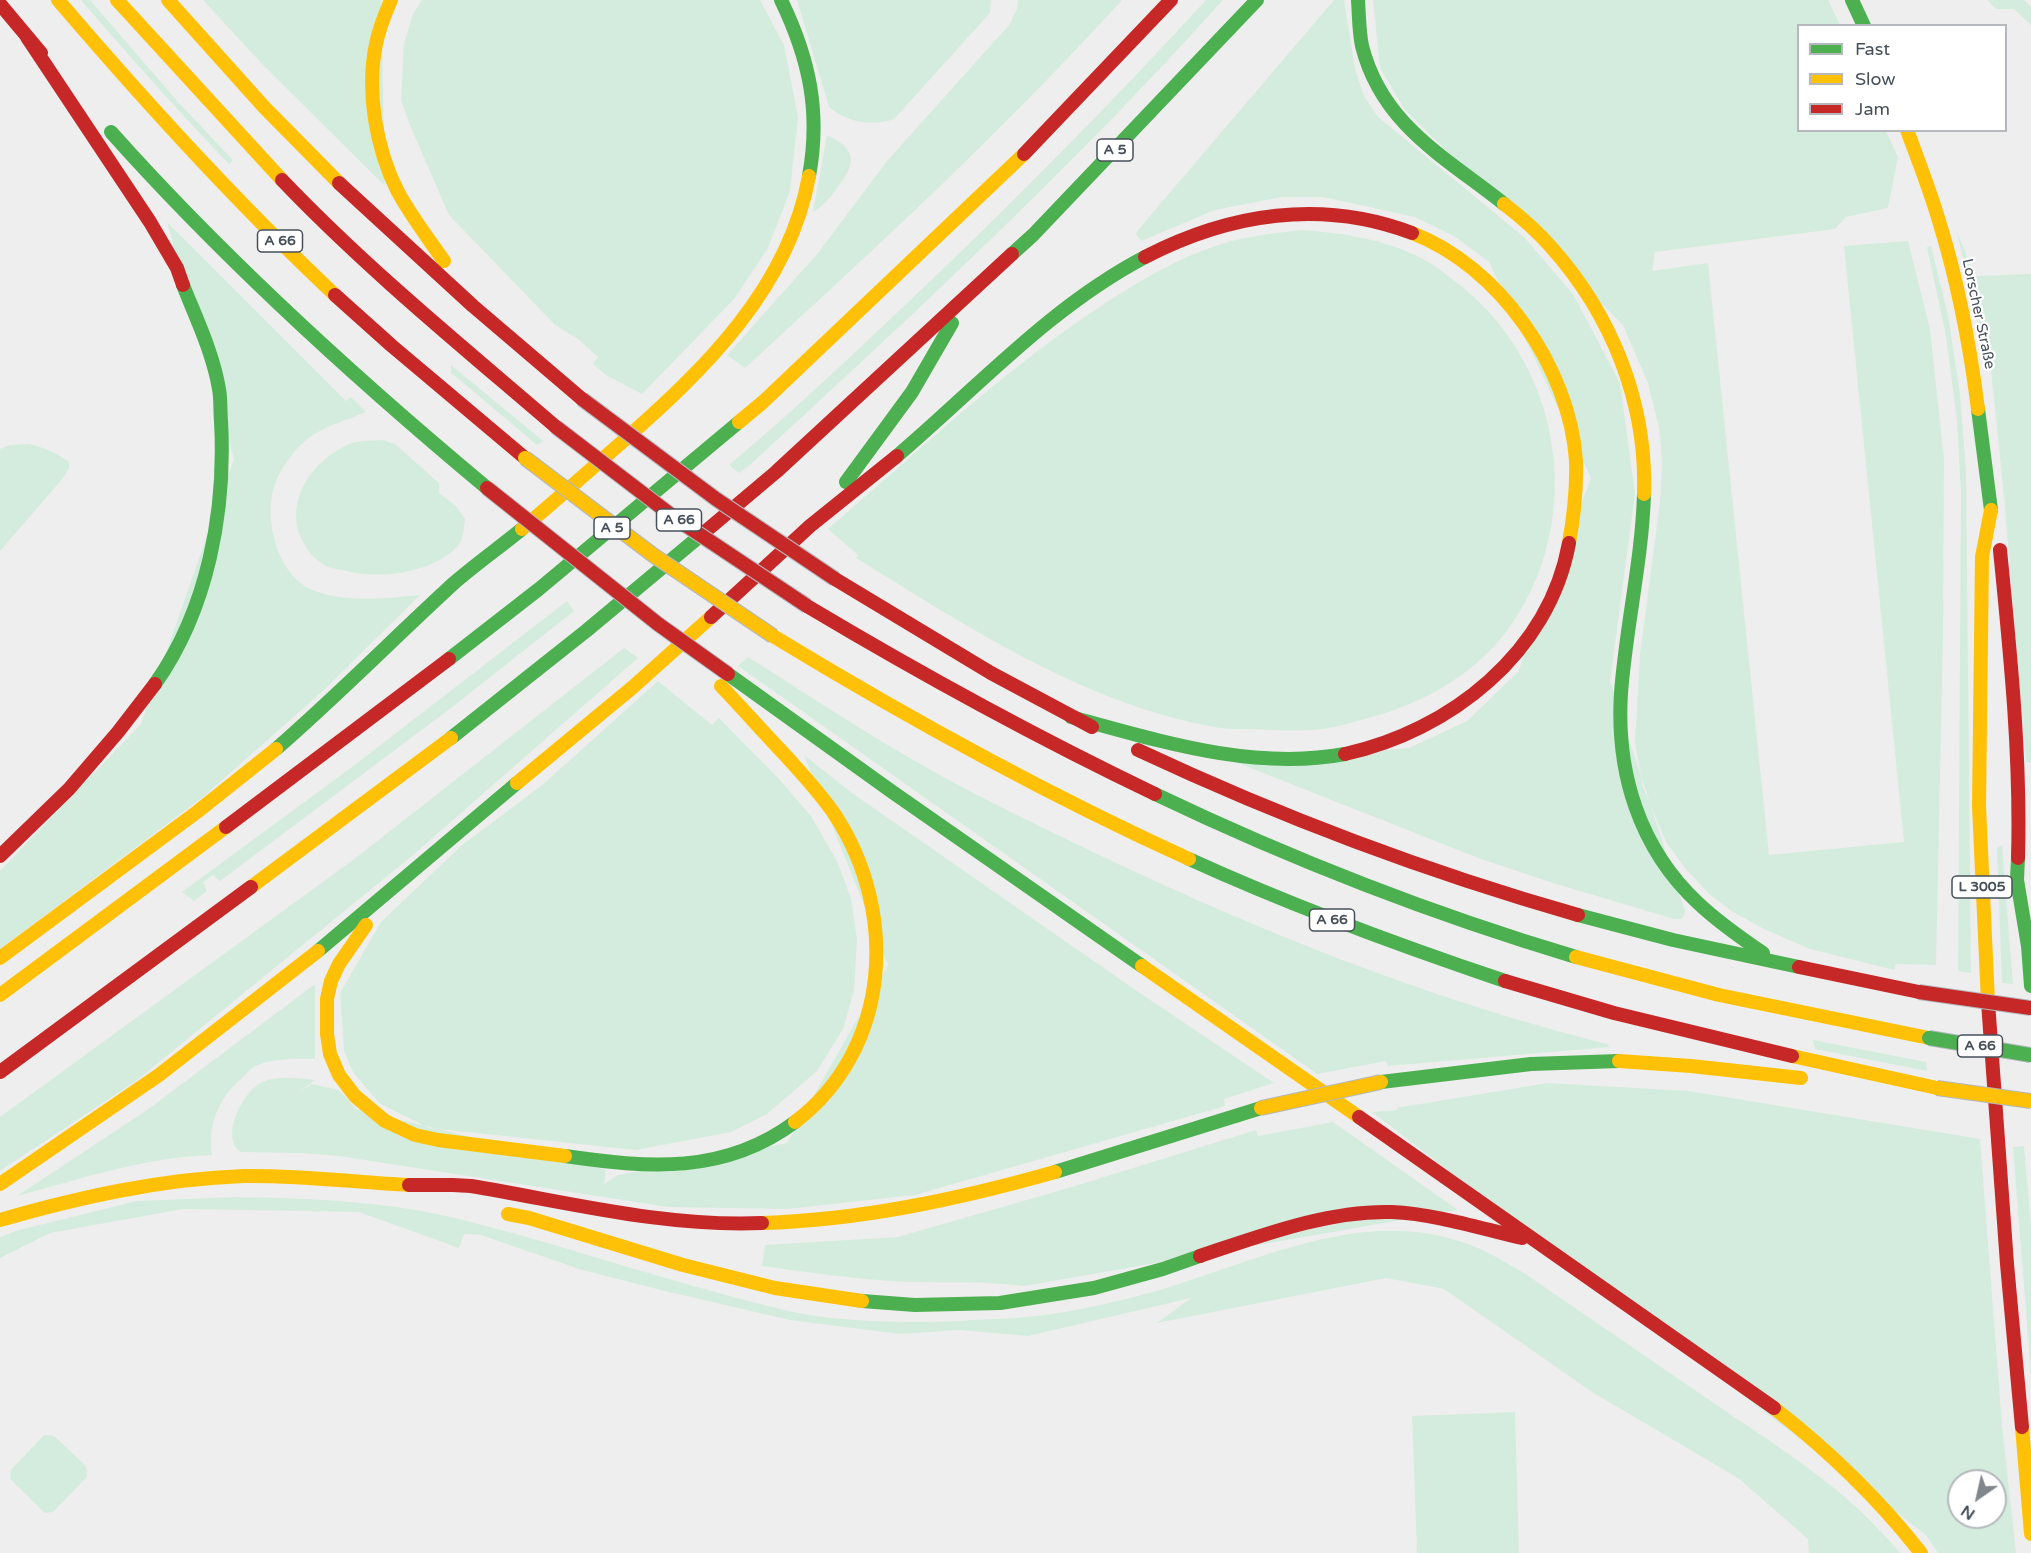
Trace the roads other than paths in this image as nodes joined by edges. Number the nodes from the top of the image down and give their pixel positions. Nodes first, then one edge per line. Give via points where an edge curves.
1 (58, 0) edge
2 (117, 0) edge
3 (168, 0) edge
4 (391, 0) edge
5 (781, 0) edge
6 (1171, 0) edge
7 (1257, 0) edge
8 (1358, 0) edge
9 (1852, 0) edge
10 (0, 4) edge
11 (1863, 24) edge
12 (27, 37) junction
13 (1908, 132) edge
14 (968, 296) junction
15 (483, 316) junction
16 (1991, 510) junction
17 (817, 521) junction
18 (723, 678) junction
19 (1071, 717) junction
20 (0, 856) edge
21 (390, 892) junction
22 (2031, 922) edge
23 (2028, 946) junction
24 (0, 958) edge
25 (1780, 964) junction
26 (2031, 986) edge
27 (0, 995) edge
28 (2031, 1008) edge
29 (2031, 1055) edge
30 (0, 1072) edge
31 (1810, 1079) dead end
32 (1853, 1083) dead end
33 (1937, 1088) junction
34 (2031, 1101) edge
35 (0, 1184) edge
36 (405, 1186) junction
37 (437, 1197) dead end
38 (494, 1211) dead end
39 (0, 1220) edge
40 (1538, 1242) junction
41 (2031, 1534) edge
42 (1921, 1553) edge

1 - 33 main road, A 66, bridge via 185,143 315,276 391,346 525,458 653,555 858,689 1034,786 1215,872 1308,911 1496,978 1609,1012 1718,1041
2 - 29 main road, A 66, bridge via 315,215 556,427 675,518 906,666 1174,805 1360,883 1551,950 1648,978 1815,1017
3 - 15 main road via 286,130
4 - 15 main road via 374,56 378,134 392,180
5 - 24 main road via 798,34 811,84 816,115 812,167 784,253 767,285 721,346 662,407 477,563 311,719 241,778
6 - 27 main road, A 5 via 1030,148 763,402 530,596
7 - 14 main road, A 5 via 1041,227
8 - 25 main road via 1366,58 1384,102 1421,141 1513,210 1555,250 1589,298 1617,350 1636,405 1646,493 1621,692 1622,749 1629,796 1647,840 1676,881 1715,920
9 - 11 main road
10 - 12 main road
12 - 18 main road, bridge via 141,166 363,381 487,488
12 - 20 main road via 177,268 206,341 219,389 224,457 212,546 184,633 118,732 69,789
13 - 16 main road, Lorscher Straße via 1939,219 1956,284 1972,361
14 - 17 main road via 912,392
14 - 30 main road, A 5 via 776,472 586,630 415,766
15 - 19 main road, bridge via 582,399 716,499 835,579
16 - 23 main road, L 3005 via 2002,559 2019,815 2018,879
16 - 41 main road, L 3005 via 1982,557 1979,806 1984,940
17 - 19 main road via 1099,282 1199,233 1281,213 1318,212 1374,220 1414,232 1443,248 1495,287 1533,334 1554,372 1564,398 1577,477 1572,533 1557,584 1531,631 1495,676 1477,693 1438,718 1379,744 1332,756 1299,759 1222,753
17 - 21 main road via 655,667 450,837
18 - 21 main road via 823,796 840,823 871,907 877,969 868,1018 833,1084 795,1123 748,1150 722,1158 695,1164 640,1165 431,1139 396,1127 372,1111 342,1081 330,1056 326,1024 328,990 343,955
18 - 40 main road
19 - 25 main road via 1245,798 1424,867 1592,919
21 - 35 main road via 152,1081
22 - 23 main road
23 - 26 main road, L 3005
25 - 28 main road, bridge via 1919,992
31 - 36 main road, bridge via 1687,1065 1583,1061 1494,1066 1342,1089 1261,1108 970,1195 901,1210 799,1222 686,1222 458,1185
32 - 33 main road
33 - 34 main road, A 66, bridge
36 - 37 main road
36 - 39 main road via 290,1176 218,1178 84,1196
38 - 40 main road via 775,1288 915,1305 1000,1303 1094,1288 1314,1221 1356,1213 1428,1216
40 - 42 main road via 1801,1429 1877,1499

